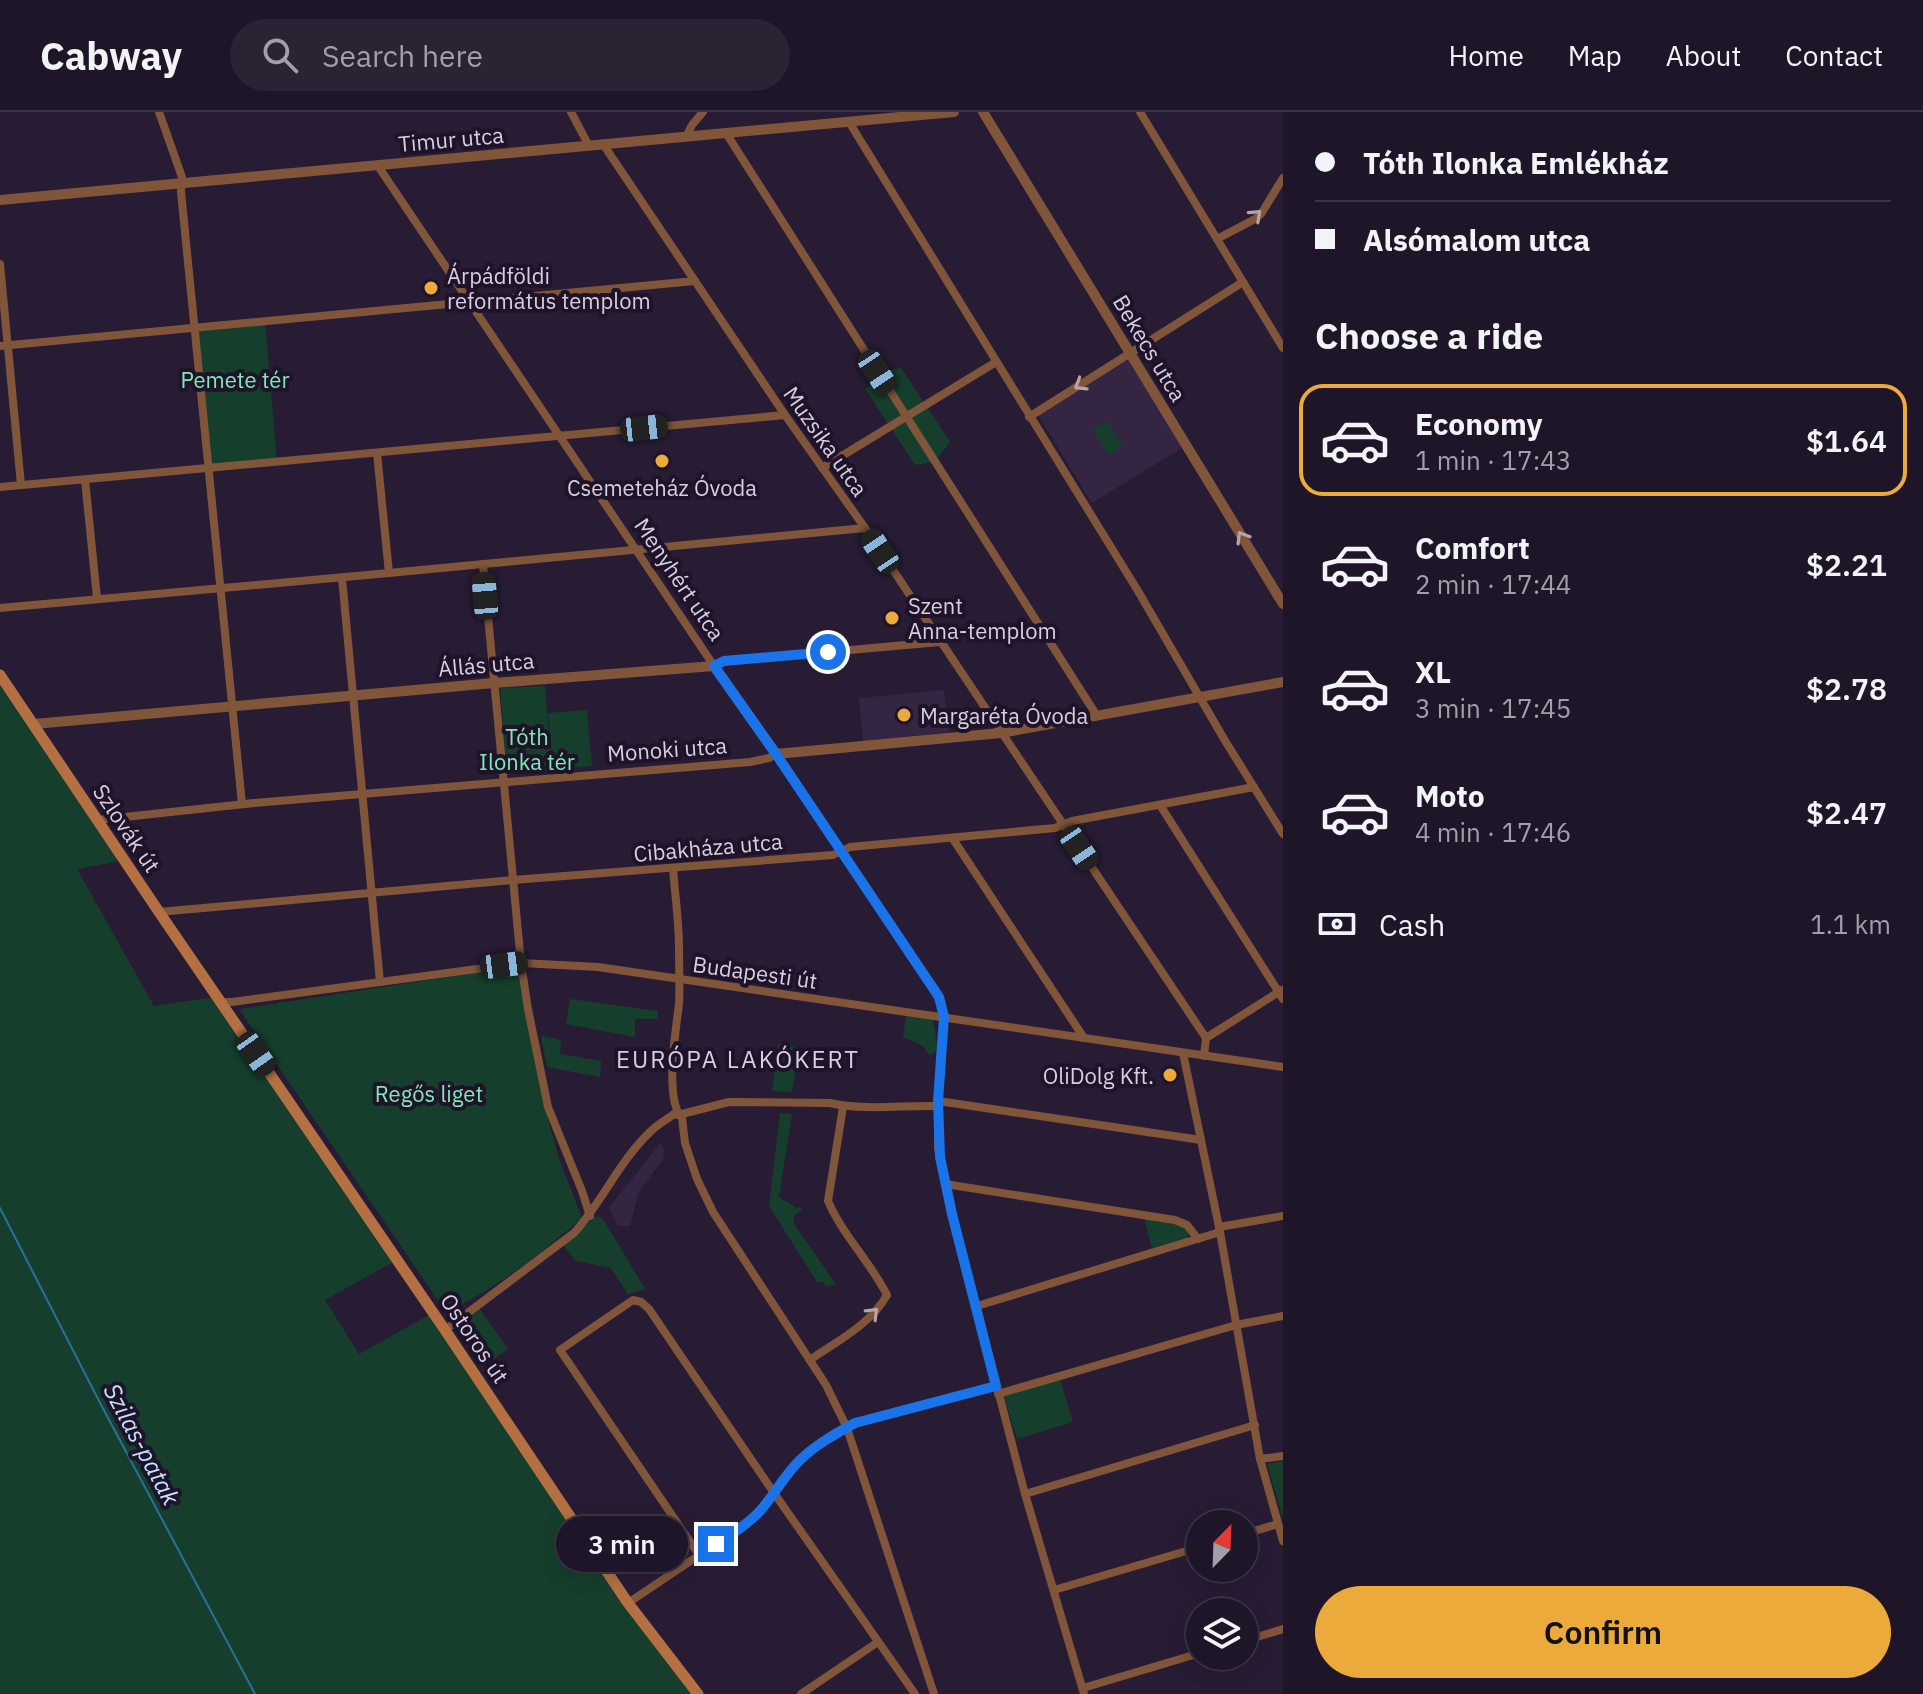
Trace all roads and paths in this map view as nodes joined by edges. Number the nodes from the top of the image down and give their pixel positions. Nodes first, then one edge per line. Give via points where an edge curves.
1 (159, 112) edge
2 (571, 112) edge
3 (703, 112) edge
4 (954, 112) edge
5 (983, 112) edge
6 (1140, 112) edge
7 (921, 113) edge
8 (849, 122) junction
9 (726, 133) junction
10 (686, 137) junction
11 (603, 144) junction
12 (589, 146) junction
13 (378, 166) junction
14 (1283, 178) edge
15 (182, 183) junction
16 (0, 200) edge
17 (1217, 239) junction
18 (0, 264) edge
19 (695, 281) junction
20 (1243, 282) junction
21 (469, 302) junction
22 (196, 327) junction
23 (4, 346) edge
24 (1283, 348) edge
25 (1130, 353) junction
26 (996, 362) junction
27 (785, 415) junction
28 (906, 417) junction
29 (1029, 417) junction
30 (559, 436) junction
31 (377, 453) junction
32 (209, 468) junction
33 (822, 468) junction
34 (85, 480) junction
35 (21, 485) junction
36 (0, 487) edge
37 (865, 528) junction
38 (636, 549) junction
39 (483, 564) junction
40 (389, 573) junction
41 (342, 578) junction
42 (221, 588) junction
43 (97, 598) junction
44 (1283, 604) edge
45 (0, 608) edge
46 (940, 642) junction
47 (714, 666) junction
48 (0, 675) edge
49 (1283, 682) edge
50 (494, 683) junction
51 (354, 696) junction
52 (1201, 697) junction
53 (234, 707) junction
54 (1097, 716) junction
55 (34, 724) junction
56 (1001, 733) junction
57 (776, 754) junction
58 (504, 782) junction
59 (1254, 787) junction
60 (362, 794) junction
61 (242, 804) junction
62 (1160, 805) junction
63 (97, 820) junction
64 (1063, 824) junction
65 (1283, 834) edge
66 (953, 839) junction
67 (840, 850) junction
68 (673, 868) junction
69 (513, 880) junction
70 (373, 893) junction
71 (159, 912) junction
72 (521, 963) junction
73 (678, 979) junction
74 (380, 982) junction
75 (1282, 993) edge
76 (221, 1002) junction
77 (944, 1017) junction
78 (1084, 1038) junction
79 (1206, 1038) junction
80 (1183, 1053) junction
81 (1204, 1056) junction
82 (1283, 1067) edge
83 (938, 1104) junction
84 (843, 1107) junction
85 (678, 1115) junction
86 (1201, 1140) junction
87 (945, 1184) junction
88 (590, 1216) junction
89 (1283, 1216) edge
90 (1219, 1230) junction
91 (1198, 1239) junction
92 (977, 1306) junction
93 (1283, 1316) edge
94 (1236, 1325) junction
95 (445, 1330) junction
96 (810, 1360) junction
97 (997, 1390) junction
98 (1255, 1425) junction
99 (847, 1428) junction
100 (1283, 1456) edge
101 (1260, 1459) junction
102 (774, 1493) junction
103 (1025, 1494) junction
104 (1278, 1524) junction
105 (1258, 1530) edge
106 (1283, 1541) edge
107 (1186, 1551) edge
108 (699, 1555) junction
109 (1054, 1590) junction
110 (628, 1603) junction
111 (1283, 1629) edge
112 (1258, 1637) edge
113 (878, 1642) junction
114 (1186, 1658) edge
115 (1084, 1691) edge
116 (698, 1694) edge
117 (801, 1694) edge
118 (915, 1694) edge
119 (934, 1694) edge

1 - 15 street
2 - 12 street
3 - 10 street
4 - 7 street, Timur utca
5 - 25 street, Bekecs utca
6 - 17 street
7 - 8 street, Timur utca
8 - 9 street, Timur utca
8 - 26 street
9 - 10 street, Timur utca
9 - 28 street
10 - 11 street, Timur utca
11 - 12 street, Timur utca
11 - 19 street, Muzsika utca
12 - 13 street, Timur utca
13 - 15 street, Timur utca
13 - 21 street, Menyhért utca
17 -> 14 street via 1261,214
15 - 16 street, Timur utca
15 - 22 street
17 - 20 street
18 - 23 street
19 - 21 street
19 - 27 street, Muzsika utca
20 - 24 street
20 - 25 street
21 - 22 street
21 - 30 street, Menyhért utca
22 - 23 street
22 - 32 street
23 - 35 street
25 -> 29 street
44 -> 25 street, Bekecs utca
26 - 28 street
26 - 29 street
27 - 30 street
27 - 33 street, Muzsika utca
28 - 33 street
28 - 54 street
29 - 52 street
30 - 31 street
30 - 38 street, Menyhért utca
31 - 32 street
31 - 40 street
32 - 34 street
32 - 42 street
33 - 37 street, Muzsika utca
34 - 35 street
34 - 43 street
35 - 36 street
37 - 38 street
37 - 46 street, Muzsika utca
38 - 39 street
38 - 47 street, Menyhért utca
39 - 40 street
39 - 50 street
40 - 41 street
41 - 42 street
41 - 51 street
42 - 43 street
42 - 53 street
43 - 45 street
46 - 47 street, Állás utca
46 - 56 street, Muzsika utca
47 - 50 street, Állás utca
47 - 57 street, Menyhért utca
48 - 55 main road, Szlovák út
49 - 52 street, Monoki utca
50 - 51 street, Állás utca
50 - 58 street
51 - 53 street, Állás utca
51 - 60 street
52 - 54 street, Monoki utca
52 - 59 street
53 - 55 street, Állás utca
53 - 61 street
54 - 56 street, Monoki utca
55 - 63 main road, Szlovák út
56 - 57 street, Monoki utca
56 - 64 street, Muzsika utca
57 - 58 street, Monoki utca via 750,762
57 - 67 street, Menyhért utca
58 - 60 street, Monoki utca
58 - 69 street
59 - 62 street, Cibakháza utca
59 - 65 street
60 - 61 street, Monoki utca
60 - 70 street
61 - 63 street, Monoki utca
62 - 64 street, Cibakháza utca
62 - 75 street
63 - 71 main road, Szlovák út
64 - 66 street, Cibakháza utca
64 - 79 street, Muzsika utca
66 - 67 street, Cibakháza utca
66 - 78 street
67 - 68 street, Cibakháza utca via 833,855
67 - 77 street, Menyhért utca via 939,997
68 - 69 street, Cibakháza utca
68 - 73 street
69 - 70 street, Cibakháza utca
69 - 72 street
70 - 71 street, Cibakháza utca
70 - 74 street
71 - 76 main road, Szlovák út
72 - 73 street, Budapesti út
72 - 74 street, Budapesti út
72 - 88 street via 548,1107
73 - 77 street, Budapesti út
73 - 85 street via 673,1064
74 - 76 street, Budapesti út
75 - 79 street
76 - 95 main road, Ostoros út
77 - 78 street, Budapesti út
77 - 83 street
78 - 80 street, Budapesti út
79 - 81 street
80 - 81 street, Budapesti út
80 - 86 street
81 - 82 street, Budapesti út
83 - 84 street
83 - 86 street
83 - 87 street
84 - 85 street via 738,1101
96 -> 84 street via 864,1322 887,1295 828,1201
85 - 88 street via 650,1131
85 - 96 street via 713,1212
86 - 90 street
87 - 91 street via 1175,1220
87 - 92 street
88 - 95 street via 560,1245
89 - 90 street
90 - 91 street
90 - 94 street
91 - 92 street
92 - 97 street
93 - 94 street
94 - 97 street
94 - 98 street
95 - 110 main road, Ostoros út
96 - 99 street
97 - 99 street
97 - 103 street
98 - 101 street
98 - 103 street
99 - 102 street via 799,1461
99 - 119 street
100 - 101 street
101 - 104 street
102 - 108 street via 747,1523
102 - 108 street via 641,1302 633,1300 560,1350
102 - 113 street
103 - 109 street
104 - 105 street
104 - 106 street
107 - 109 street
108 - 110 street
109 - 115 street
110 - 116 main road, Ostoros út
111 - 112 street
113 - 117 street
113 - 118 street
114 - 115 street

